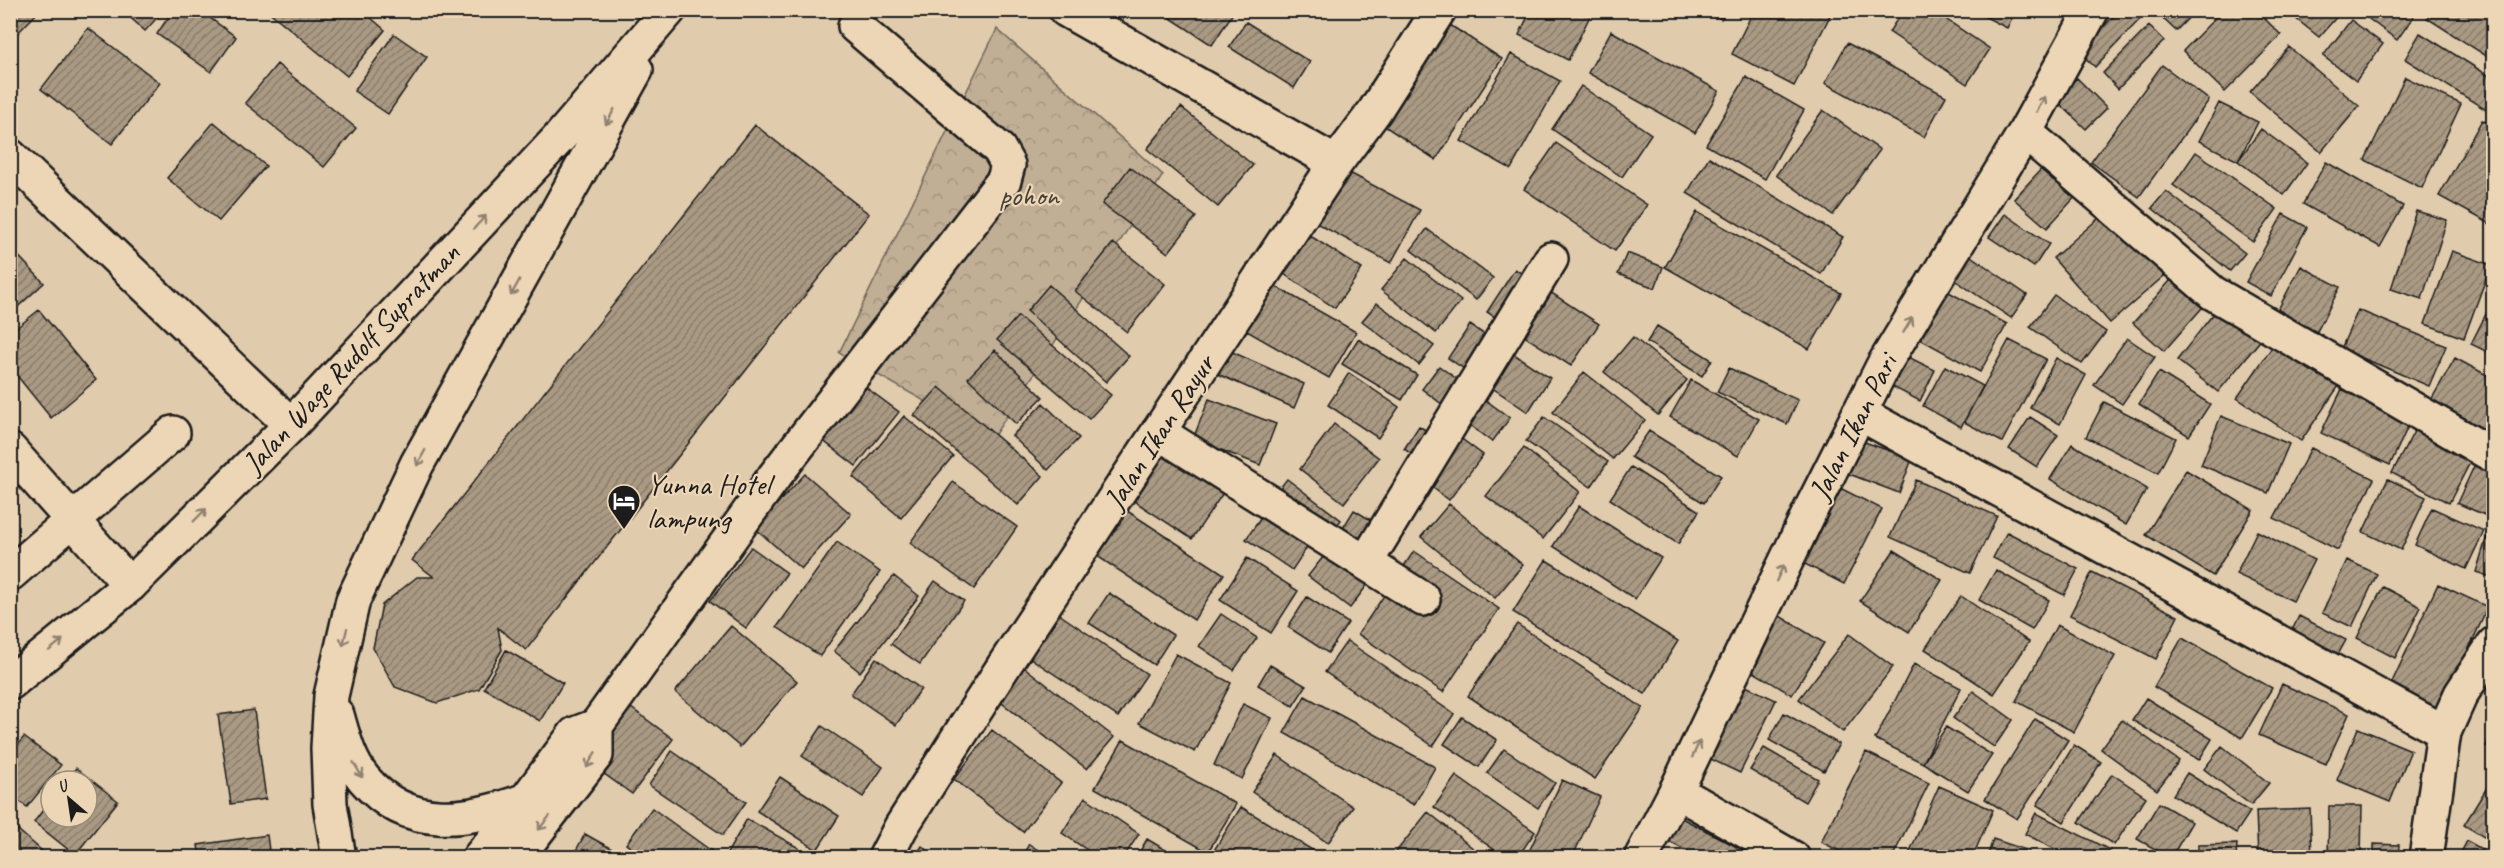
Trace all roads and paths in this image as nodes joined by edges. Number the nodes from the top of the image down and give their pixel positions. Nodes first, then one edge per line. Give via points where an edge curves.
1 (1066, 10) edge
2 (1439, 10) edge
3 (2092, 10) edge
4 (669, 11) edge
5 (855, 26) dead end
6 (2025, 132) junction
7 (10, 156) edge
8 (1336, 163) junction
9 (1551, 259) dead end
10 (1859, 413) junction
11 (291, 425) junction
12 (1158, 432) junction
13 (173, 433) dead end
14 (10, 450) edge
15 (2493, 456) edge
16 (73, 520) junction
17 (1366, 562) junction
18 (10, 574) edge
19 (130, 585) junction
20 (1423, 598) dead end
21 (2493, 644) edge
22 (10, 683) edge
23 (331, 696) junction
24 (596, 726) junction
25 (2444, 732) junction
26 (1676, 791) junction
27 (526, 800) junction
28 (339, 858) edge
29 (479, 858) edge
30 (516, 858) edge
31 (885, 858) edge
32 (1641, 858) edge
33 (1793, 858) edge
34 (2426, 858) edge

1 - 8 street
2 - 8 street, Jalan Ikan Rayur via 1374,112
6 -> 3 street, Jalan Ikan Pari
11 -> 4 street, Jalan Wage Rudolf Supratman via 561,136
4 -> 23 street, Jalan Wage Rudolf Supratman via 417,464 353,600
5 - 24 street via 999,149 1008,165 1004,180 774,477
10 -> 6 street, Jalan Ikan Pari via 1883,366
6 - 15 street via 2213,294
7 - 11 street
8 - 12 street, Jalan Ikan Rayur
9 - 17 street
10 - 25 street
26 -> 10 street, Jalan Ikan Pari
19 -> 11 street, Jalan Wage Rudolf Supratman
12 - 17 street
12 - 31 street, Jalan Ikan Rayur via 1005,664
13 - 16 street
14 - 16 street
16 - 18 street
16 - 19 street
17 - 20 street
22 -> 19 street, Jalan Wage Rudolf Supratman
21 - 25 street
23 -> 27 street via 348,752 363,778 382,797 406,810 447,820 489,814
23 - 28 street, Jalan Wage Rudolf Supratman via 327,748 330,804
24 - 27 street via 575,734
24 -> 30 street via 596,755
25 - 34 street
26 - 32 street, Jalan Ikan Pari
26 - 33 street
27 - 29 street

